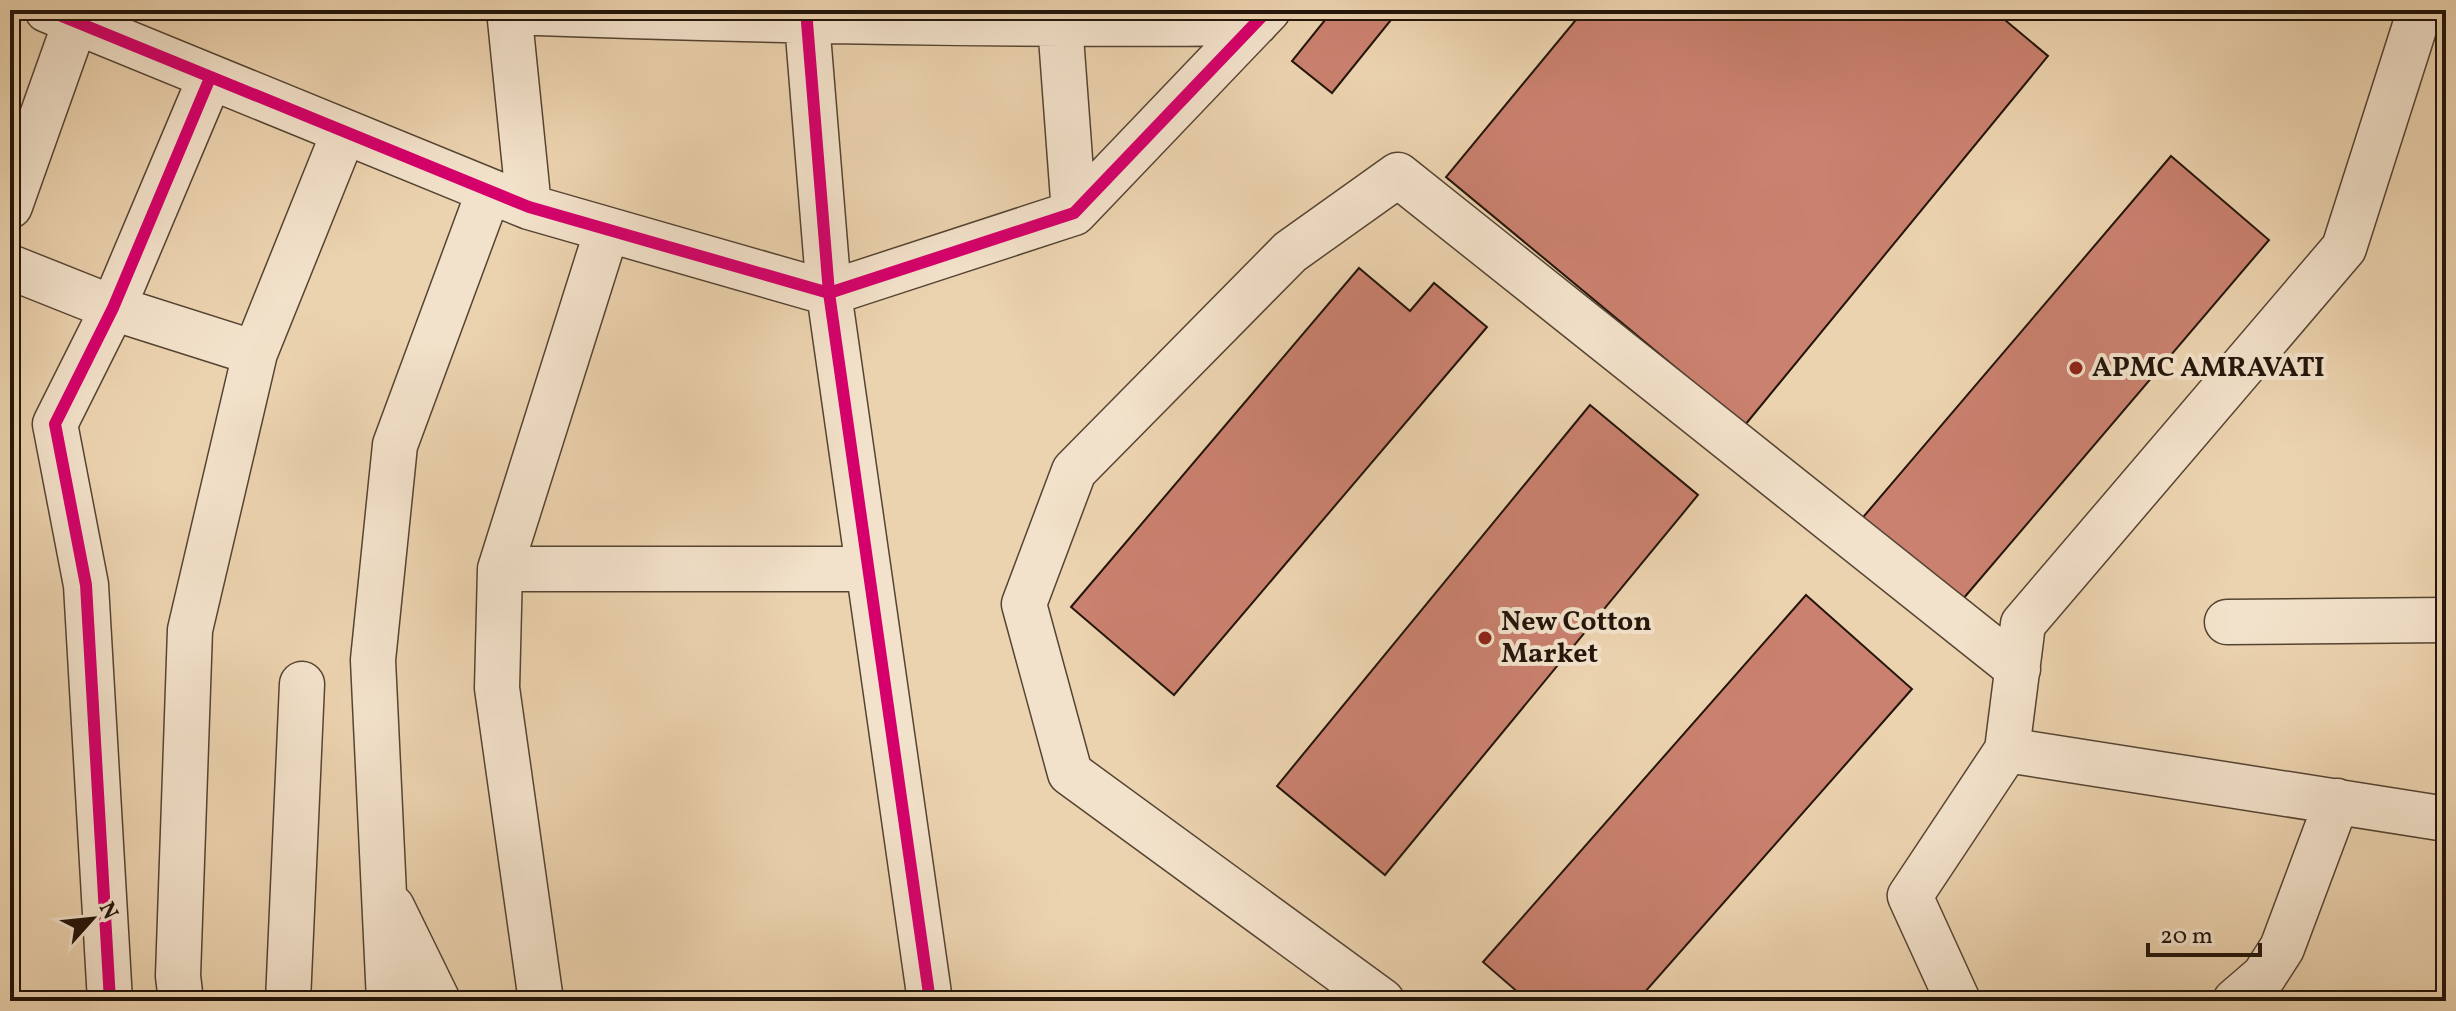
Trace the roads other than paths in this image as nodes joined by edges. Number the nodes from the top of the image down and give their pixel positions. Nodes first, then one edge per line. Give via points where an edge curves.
1 (2420, 10) edge
2 (509, 11) edge
3 (61, 16) edge
4 (807, 16) edge
5 (1262, 17) edge
6 (1060, 18) edge
7 (210, 78) junction
8 (344, 132) junction
9 (489, 191) junction
10 (10, 206) edge
11 (529, 207) junction
12 (1074, 213) junction
13 (607, 230) junction
14 (10, 267) edge
15 (829, 293) junction
16 (113, 308) junction
17 (255, 353) junction
18 (500, 569) junction
19 (868, 569) junction
20 (2446, 620) edge
21 (2227, 622) dead end
22 (2018, 669) junction
23 (302, 684) dead end
24 (2007, 750) junction
25 (2337, 801) junction
26 (2446, 819) edge
27 (384, 890) junction
28 (110, 1001) edge
29 (181, 1001) edge
30 (288, 1001) edge
31 (389, 1001) edge
32 (438, 1001) edge
33 (541, 1001) edge
34 (930, 1001) edge
35 (1382, 1001) edge
36 (1958, 1001) edge
37 (2235, 1001) edge

1 - 22 street via 2344,248 2023,624
2 - 4 street
2 - 11 street
3 - 7 street
3 - 10 street
4 - 6 street
4 - 15 street
5 - 6 street
5 - 12 street
6 - 12 street
7 - 8 street
7 - 16 street
8 - 9 street
8 - 17 street
9 - 11 street
9 - 27 street via 395,445 373,660
11 - 13 street
12 - 15 street
13 - 15 street
13 - 18 street
14 - 16 street
15 - 19 street
16 - 17 street
16 - 28 street via 55,424 86,585
17 - 29 street via 190,630
18 - 19 street
18 - 33 street via 497,688
19 - 34 street
20 - 21 street
22 - 24 street
22 - 35 street via 1398,175 1290,252 1074,471 1024,604 1070,773
23 - 30 street
24 - 25 street
24 - 36 street via 1910,896
25 - 26 street
25 - 37 street via 2282,948 2264,976
27 - 31 street
27 - 32 street

